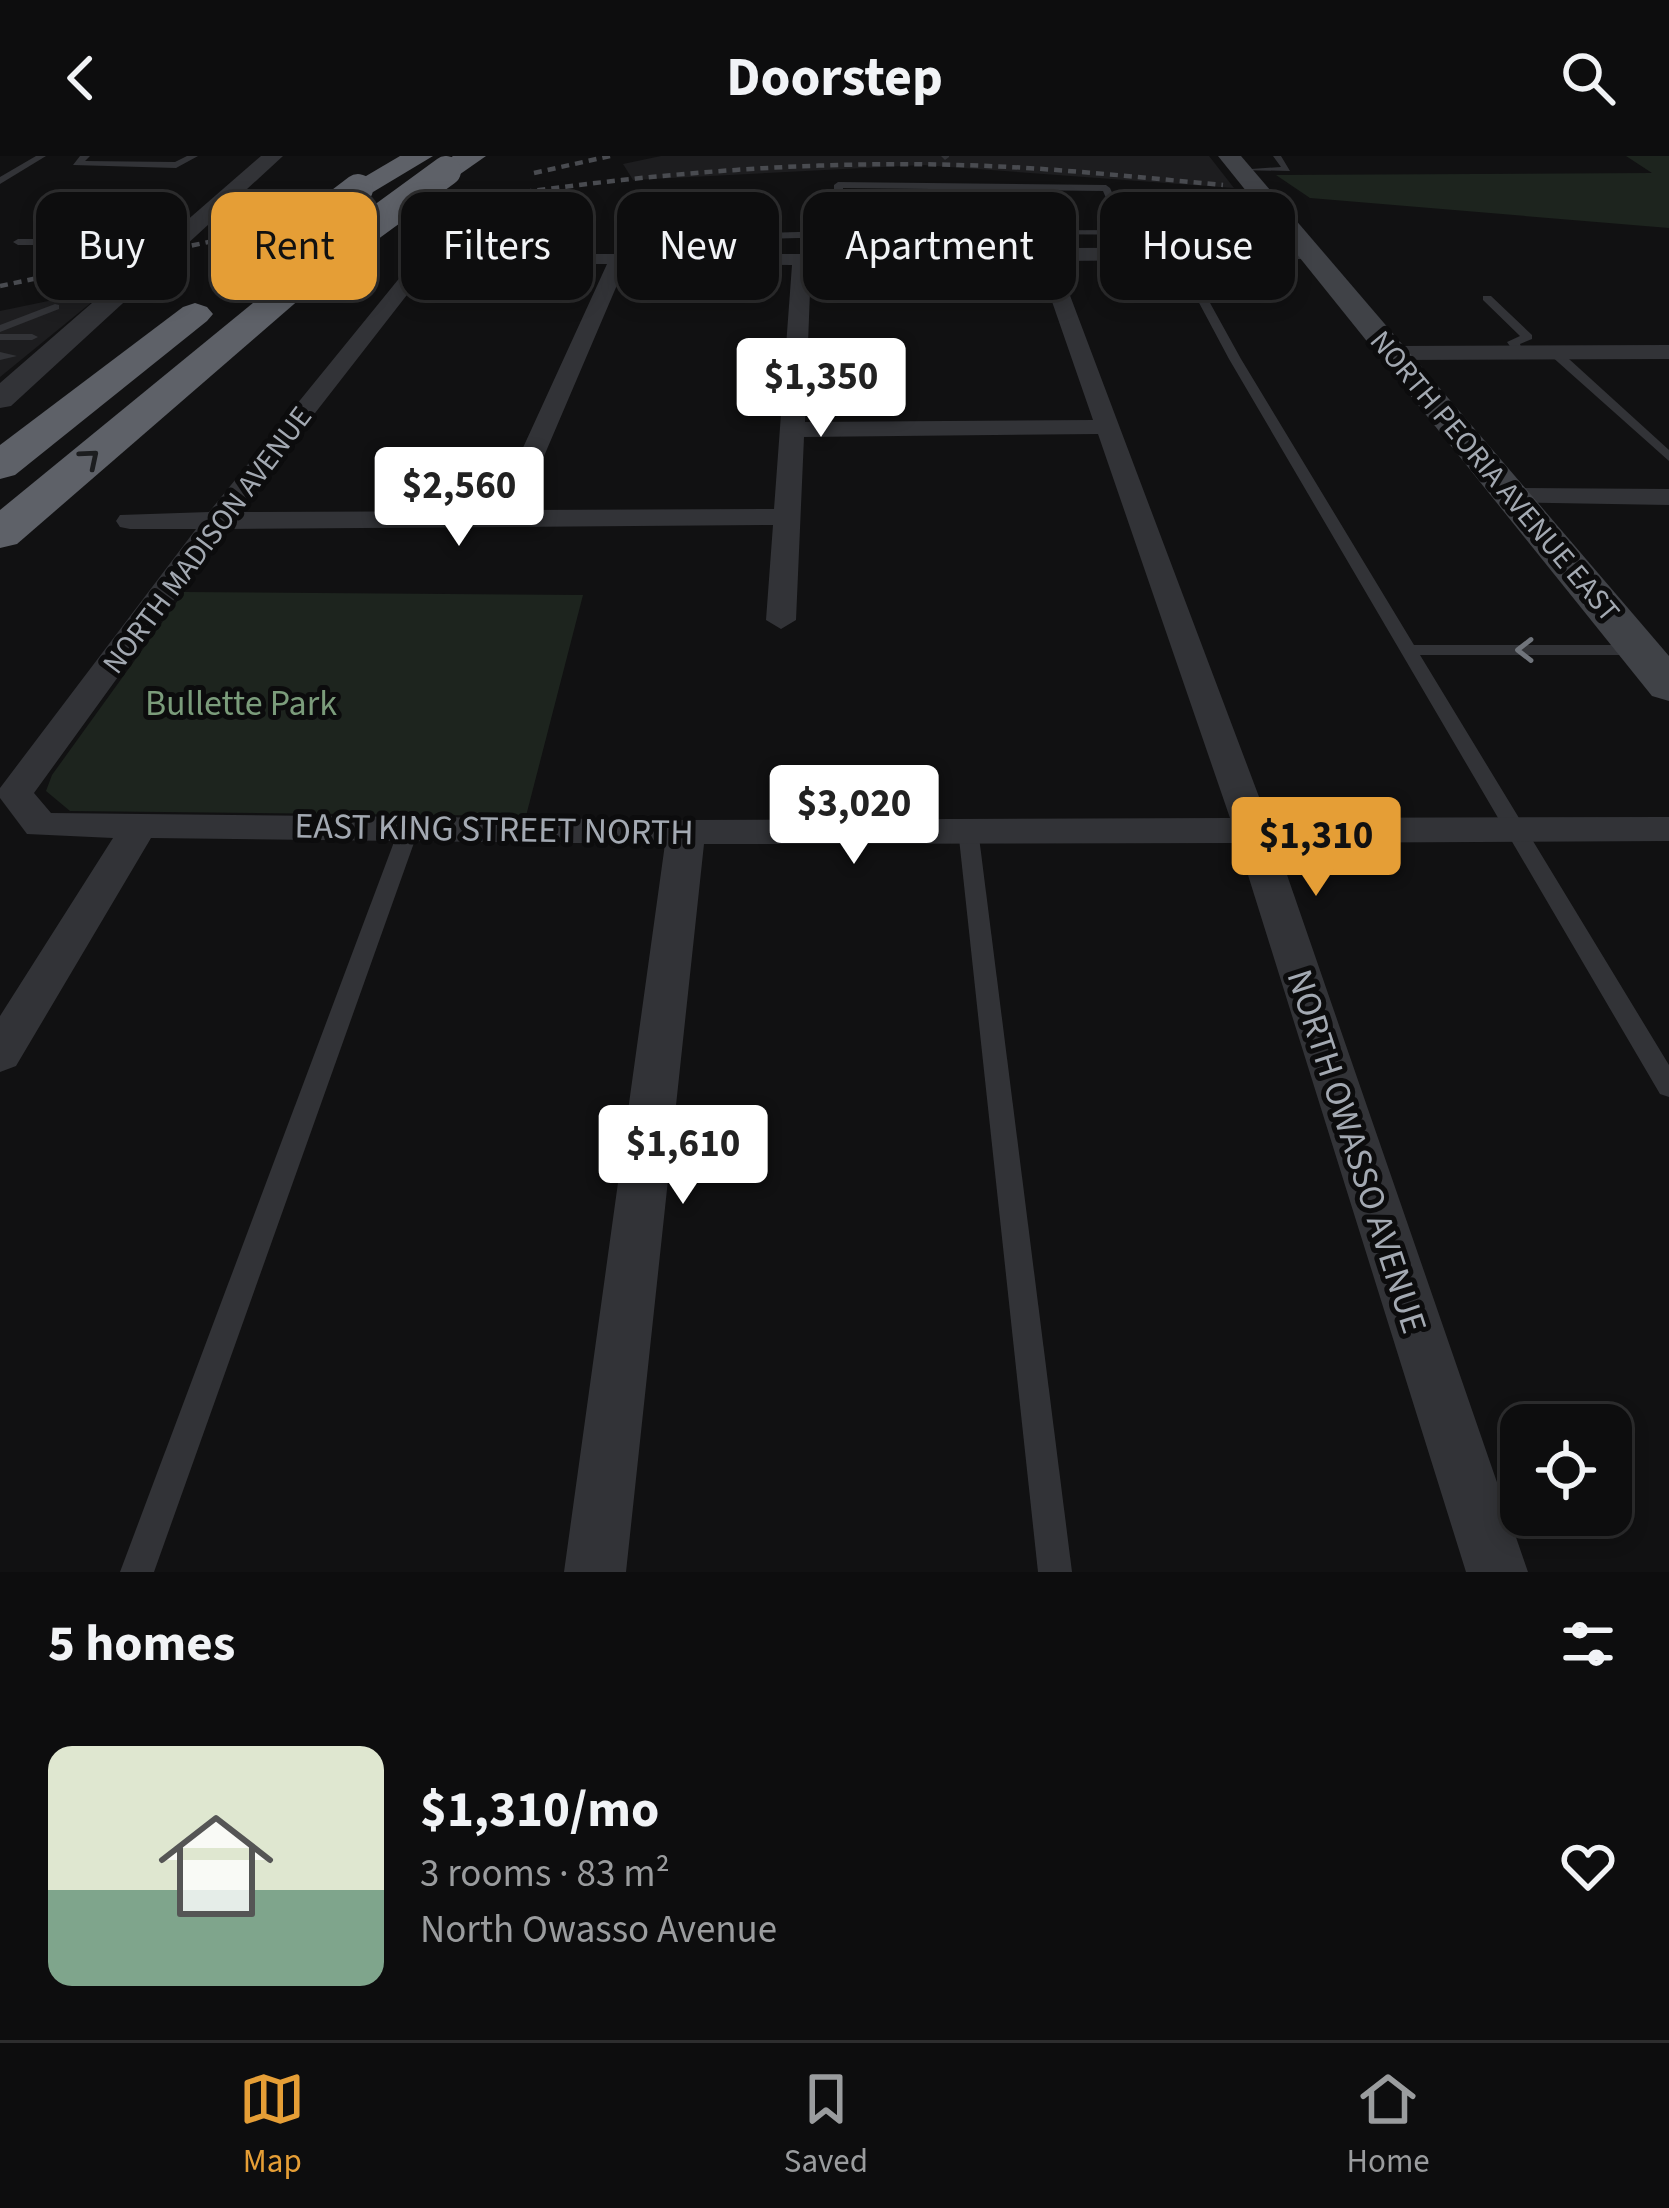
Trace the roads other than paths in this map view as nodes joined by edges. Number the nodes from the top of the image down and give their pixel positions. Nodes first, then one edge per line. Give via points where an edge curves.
1 (42, 156) edge
2 (86, 156) edge
3 (194, 156) edge
4 (273, 156) edge
5 (473, 156) edge
6 (1277, 156) edge
7 (1235, 163) edge
8 (433, 164) edge
9 (0, 181) edge
10 (838, 192) edge
11 (1108, 192) edge
12 (1254, 192) edge
13 (199, 225) junction
14 (18, 242) dead end
15 (1295, 246) edge
16 (779, 257) edge
17 (802, 257) joint
18 (617, 258) edge
19 (617, 263) edge
20 (1487, 298) dead end
21 (1061, 300) edge
22 (1203, 300) edge
23 (55, 307) dead end
24 (0, 333) edge
25 (32, 337) dead end
26 (1520, 352) junction
27 (1554, 352) junction
28 (1669, 352) edge
29 (1394, 353) junction
30 (0, 399) edge
31 (1107, 427) junction
32 (791, 430) junction
33 (1669, 457) edge
34 (0, 466) edge
35 (1510, 496) junction
36 (1669, 497) edge
37 (505, 516) junction
38 (787, 517) junction
39 (217, 520) junction
40 (130, 521) dead end
41 (0, 534) edge
42 (781, 620) dead end
43 (1410, 650) junction
44 (1639, 650) junction
45 (1669, 686) edge
46 (40, 825) joint
47 (140, 825) junction
48 (410, 826) junction
49 (1518, 828) junction
50 (968, 829) junction
51 (1669, 829) edge
52 (1253, 830) junction
53 (686, 832) junction
54 (0, 1054) edge
55 (1669, 1087) edge
56 (137, 1572) edge
57 (595, 1572) edge
58 (1055, 1572) edge
59 (1497, 1572) edge

1 - 9 lane
2 - 3 lane via 76,163 176,165
4 - 13 street
5 - 8 highway
6 - 7 lane via 1287,169
7 - 12 main road, NORTH PEORIA AVENUE EAST
8 - 34 highway, bridge via 358,189
41 -> 8 highway, bridge
10 - 11 lane via 838,185
13 - 14 lane via 86,242
13 - 30 street
15 - 29 main road, NORTH PEORIA AVENUE EAST
16 - 17 street
17 - 32 street
18 - 39 street, NORTH MADISON AVENUE via 426,258
19 - 37 street
20 - 26 lane via 1528,337 1513,342
21 - 31 street, NORTH OWASSO AVENUE
22 - 43 lane
23 - 24 lane
24 - 25 lane
26 - 27 street
26 - 29 street
27 - 28 street
27 - 33 lane
29 - 35 main road, NORTH PEORIA AVENUE EAST
31 - 32 street
31 - 52 street, NORTH OWASSO AVENUE
32 - 38 street
35 - 36 street
35 - 44 main road, NORTH PEORIA AVENUE EAST
37 - 38 street
37 - 39 street
38 - 42 street
39 - 40 street
39 - 46 street, NORTH MADISON AVENUE via 15,793
44 -> 43 lane
43 - 49 lane
44 - 45 main road, NORTH PEORIA AVENUE EAST
46 - 47 street, EAST KING STREET NORTH
47 - 48 street, EAST KING STREET NORTH
47 - 54 street
48 - 53 street, EAST KING STREET NORTH
48 - 56 lane
49 - 51 street, EAST KING STREET NORTH
49 - 52 street, EAST KING STREET NORTH
49 - 55 lane
50 - 52 street, EAST KING STREET NORTH
50 - 53 street, EAST KING STREET NORTH
50 - 58 lane
52 - 59 street, NORTH OWASSO AVENUE
53 - 57 street

